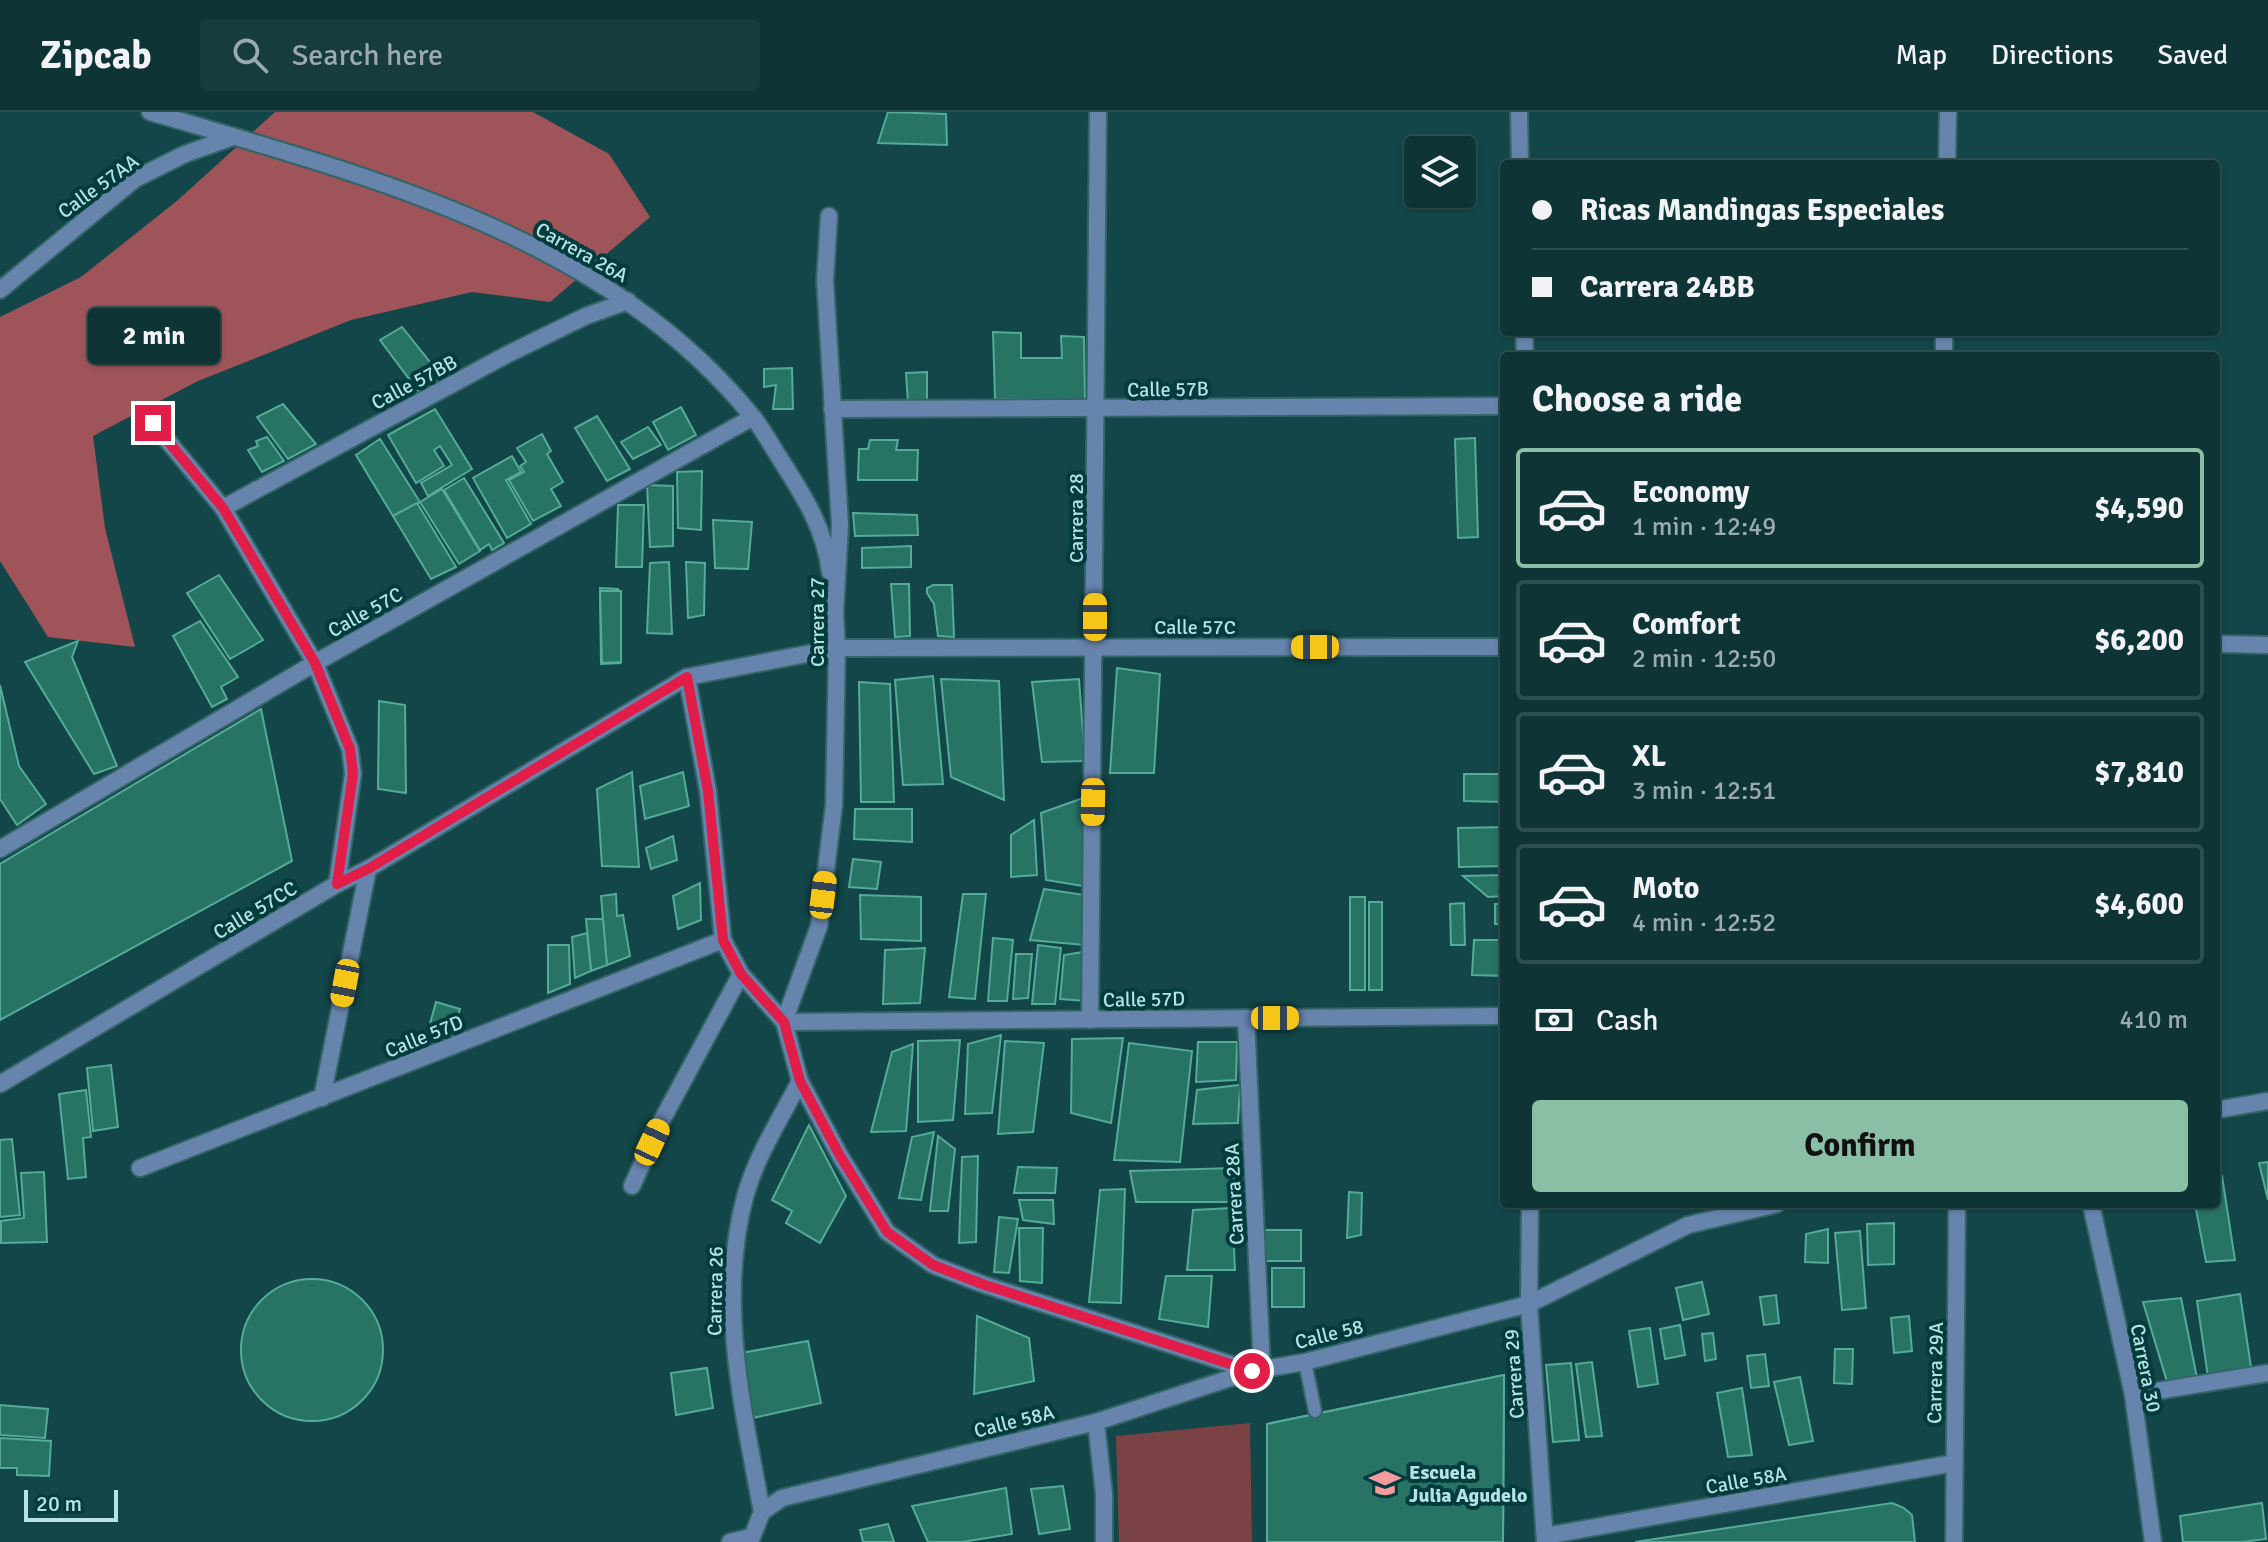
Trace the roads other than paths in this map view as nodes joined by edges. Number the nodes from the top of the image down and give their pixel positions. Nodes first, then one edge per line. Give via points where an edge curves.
1 (150, 112) edge
2 (1098, 112) edge
3 (1519, 112) edge
4 (1948, 112) edge
5 (233, 137) junction
6 (1520, 160) edge
7 (1947, 160) edge
8 (829, 216) dead end
9 (0, 290) edge
10 (628, 301) junction
11 (1500, 406) edge
12 (832, 409) junction
13 (1096, 410) junction
14 (753, 417) junction
15 (153, 423) dead end
16 (223, 508) junction
17 (835, 613) junction
18 (2223, 644) dead end
19 (2268, 645) edge
20 (1095, 647) junction
21 (1500, 647) edge
22 (837, 648) junction
23 (315, 663) junction
24 (687, 677) junction
25 (0, 849) edge
26 (368, 869) junction
27 (337, 884) junction
28 (723, 940) junction
29 (741, 974) junction
30 (1500, 1016) edge
31 (1246, 1018) junction
32 (1090, 1020) junction
33 (784, 1022) junction
34 (800, 1081) junction
35 (0, 1084) edge
36 (322, 1098) junction
37 (2268, 1101) edge
38 (2220, 1109) edge
39 (140, 1168) dead end
40 (632, 1186) dead end
41 (1530, 1208) edge
42 (1760, 1208) edge
43 (1957, 1208) edge
44 (2092, 1208) edge
45 (1529, 1304) junction
46 (1305, 1362) junction
47 (1257, 1370) junction
48 (2268, 1373) edge
49 (2133, 1395) junction
50 (1315, 1411) dead end
51 (1096, 1422) junction
52 (1954, 1463) junction
53 (762, 1512) junction
54 (750, 1539) edge
55 (1545, 1539) edge
56 (730, 1542) edge
57 (1104, 1542) edge
58 (1954, 1542) edge
59 (2153, 1542) edge

1 - 5 street, Carrera 26A
2 - 13 street, Carrera 28
3 - 6 street
4 - 7 street
5 - 9 street, Calle 57AA via 135,179
5 - 10 street, Carrera 26A via 361,175 543,249
8 - 12 street, Carrera 27 via 825,281
10 - 14 street, Carrera 26A via 704,365
10 - 16 street, Calle 57BB via 508,354
11 - 13 street, Calle 57B
12 - 13 street, Calle 57B
12 - 17 street, Carrera 27 via 840,525
13 - 20 street, Carrera 28
14 - 17 street, Carrera 26A via 812,510 828,553
14 - 23 street, Calle 57C
15 - 16 street
16 - 23 street
17 - 22 street, Carrera 27
18 - 19 street
20 - 21 street, Calle 57C
20 - 22 street, Calle 57C
20 - 32 street, Carrera 28
22 - 24 street, Calle 57CC
22 - 33 street, Carrera 27 via 834,805 819,926
23 - 25 street, Calle 57C
23 - 27 street via 350,749 353,774
24 - 26 street, Calle 57CC
24 - 28 street via 708,791
26 - 27 street, Calle 57CC
26 - 36 street
27 - 35 street, Calle 57CC
28 - 29 street
28 - 36 street, Calle 57D
29 - 33 street
29 - 40 street
30 - 31 street, Calle 57D
31 - 32 street, Calle 57D
31 - 47 street, Carrera 28A
32 - 33 street, Calle 57D
33 - 34 street, Calle 58
34 - 47 street, Calle 58 via 887,1232 933,1265
34 - 53 street, Carrera 26 via 746,1193 734,1246 734,1357
36 - 39 street, Calle 57D
37 - 38 street
41 - 45 street, Carrera 29
42 - 45 street, Calle 58 via 1688,1225
43 - 52 street, Carrera 29A
44 - 49 street, Carrera 30
45 - 46 street, Calle 58
45 - 55 street, Carrera 29
46 - 47 street, Calle 58
46 - 50 lane
47 - 51 street, Calle 58A
48 - 49 street
49 - 59 street, Carrera 30
51 - 53 street, Calle 58A via 782,1498
51 - 57 street
52 - 55 street, Calle 58A
52 - 58 street, Carrera 29A
53 - 54 street
54 - 56 street

